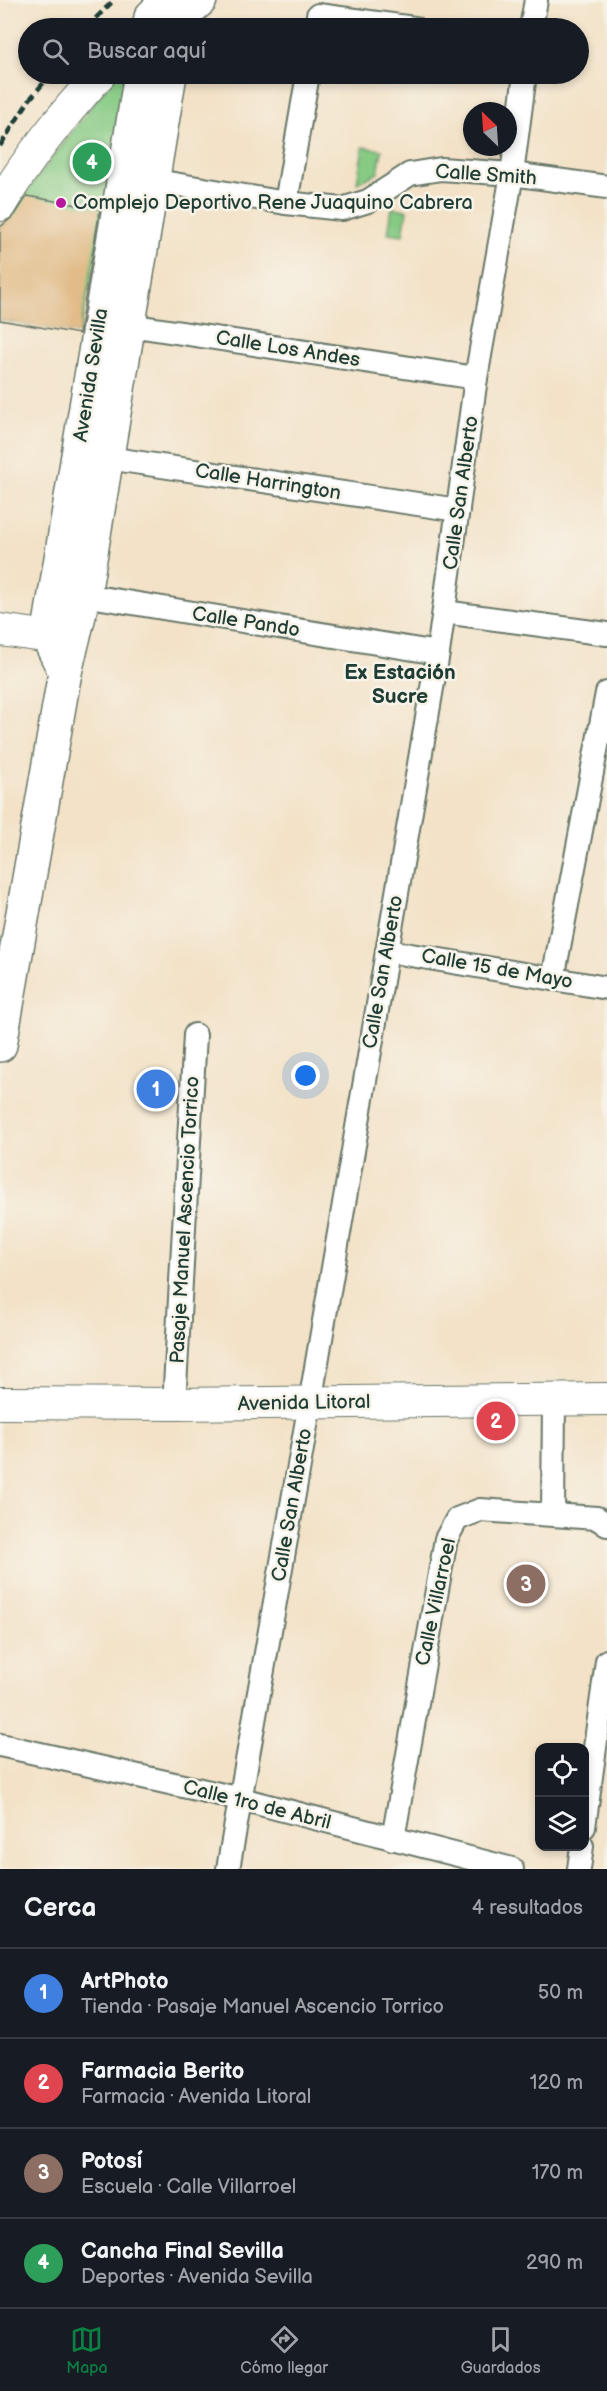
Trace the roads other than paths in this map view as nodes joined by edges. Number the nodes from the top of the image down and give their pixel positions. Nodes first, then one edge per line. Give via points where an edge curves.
1 (201, 0) edge
2 (536, 0) edge
3 (318, 14) edge
4 (179, 18) edge
5 (345, 18) edge
6 (533, 18) edge
7 (91, 84) edge
8 (141, 84) edge
9 (167, 84) edge
10 (306, 84) edge
11 (524, 84) edge
12 (512, 174) junction
13 (138, 178) junction
14 (607, 187) edge
15 (286, 203) junction
16 (0, 205) edge
17 (115, 323) junction
18 (476, 378) junction
19 (93, 456) junction
20 (458, 510) junction
21 (70, 593) junction
22 (444, 612) junction
23 (0, 630) edge
24 (607, 634) edge
25 (61, 639) junction
26 (438, 653) junction
27 (607, 693) edge
28 (387, 951) junction
29 (553, 979) junction
30 (607, 988) edge
31 (195, 1035) dead end
32 (0, 1045) edge
33 (607, 1398) edge
34 (554, 1400) junction
35 (0, 1403) edge
36 (310, 1403) junction
37 (174, 1404) junction
38 (553, 1514) junction
39 (607, 1525) edge
40 (607, 1661) edge
41 (0, 1745) edge
42 (589, 1797) edge
43 (241, 1799) junction
44 (393, 1839) junction
45 (581, 1851) edge
46 (228, 1869) edge
47 (512, 1869) edge
48 (579, 1869) edge

1 - 4 main road
2 - 6 street
3 - 5 street
7 - 16 main road via 64,114
8 - 13 main road, Avenida Sevilla
9 - 13 main road, Avenida Sevilla
10 - 15 street
11 - 12 street, Calle San Alberto
12 - 14 street, Calle Smith
12 - 15 street, Calle Smith via 441,169 410,174 368,201 342,209
12 - 18 street, Calle San Alberto
13 - 15 street, Calle Smith
13 - 17 main road, Avenida Sevilla
17 - 18 street, Calle Los Andes
17 - 19 main road, Avenida Sevilla
18 - 20 street, Calle San Alberto
19 - 20 street, Calle Harrington
19 - 21 main road, Avenida Sevilla
20 - 22 street, Calle San Alberto
21 - 25 main road, Avenida Sevilla
21 - 26 street, Calle Pando
22 - 24 street
22 - 26 street, Calle San Alberto
23 - 25 main road
25 - 32 main road, Avenida Sevilla via 65,672
26 - 28 street, Calle San Alberto
27 - 29 street
28 - 29 street, Calle 15 de Mayo
28 - 36 street, Calle San Alberto
29 - 30 street, Calle 15 de Mayo
31 - 37 street, Pasaje Manuel Ascencio Torrico
33 - 34 main road, Avenida Litoral
34 - 36 main road, Avenida Litoral
34 - 38 street
35 - 37 main road, Avenida Litoral
36 - 37 main road, Avenida Litoral
36 - 43 street, Calle San Alberto
38 - 39 street, Calle Villarroel via 597,1518
38 - 44 street, Calle Villarroel via 480,1510 457,1519 446,1539
40 - 42 street
41 - 43 street, Calle 1ro de Abril
43 - 44 street, Calle 1ro de Abril
43 - 46 street, Calle San Alberto
44 - 47 street, Calle 1ro de Abril
45 - 48 street

